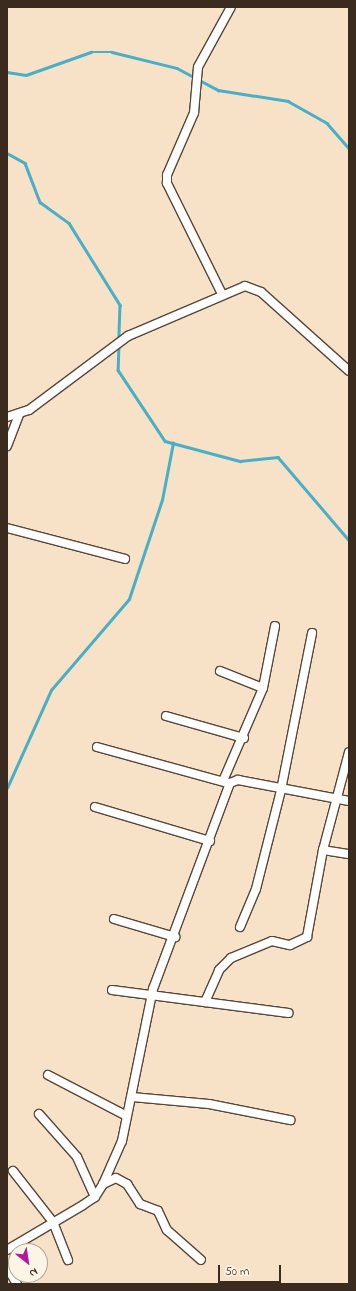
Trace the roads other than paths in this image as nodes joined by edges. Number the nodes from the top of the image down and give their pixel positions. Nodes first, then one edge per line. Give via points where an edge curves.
1 (231, 7) edge
2 (222, 294) junction
3 (349, 371) edge
4 (18, 415) junction
5 (7, 417) edge
6 (7, 446) edge
7 (7, 528) edge
8 (125, 559) dead end
9 (275, 626) dead end
10 (312, 633) dead end
11 (220, 671) dead end
12 (263, 688) junction
13 (166, 716) dead end
14 (244, 738) junction
15 (97, 747) dead end
16 (349, 752) edge
17 (227, 782) junction
18 (281, 790) junction
19 (338, 798) junction
20 (349, 801) edge
21 (96, 807) dead end
22 (210, 840) junction
23 (323, 850) junction
24 (349, 854) edge
25 (114, 920) dead end
26 (240, 927) dead end
27 (175, 937) junction
28 (112, 990) dead end
29 (151, 998) junction
30 (206, 1002) junction
31 (289, 1013) dead end
32 (48, 1075) dead end
33 (132, 1097) junction
34 (39, 1114) dead end
35 (125, 1115) junction
36 (290, 1120) dead end
37 (14, 1171) dead end
38 (103, 1184) junction
39 (95, 1196) junction
40 (53, 1222) junction
41 (7, 1250) edge
42 (68, 1260) dead end
43 (201, 1260) dead end
44 (7, 1267) edge
45 (17, 1284) edge

1 - 2 street via 198,67 194,113 167,176 167,183
2 - 3 street via 245,286 256,288
2 - 4 street via 128,336
4 - 5 street
4 - 6 street
7 - 8 street
9 - 12 street
10 - 18 street
11 - 12 street
12 - 14 street
13 - 14 street
14 - 17 street
15 - 17 street
16 - 19 street
17 - 18 street via 238,780
17 - 22 street
18 - 19 street
18 - 26 street via 256,889
19 - 20 street
19 - 23 street
21 - 22 street
22 - 27 street
23 - 24 street
23 - 30 street via 307,936 290,945 272,940 231,958 219,970
25 - 27 street
27 - 29 street
28 - 29 street
29 - 30 street
29 - 33 street
30 - 31 street
32 - 35 street
33 - 35 street
33 - 36 street via 209,1104
34 - 39 street via 77,1156
35 - 38 street via 122,1141
37 - 40 street
38 - 39 street
38 - 43 street via 116,1178 127,1184 140,1204 158,1211 167,1230
39 - 40 street
40 - 41 street
40 - 42 street
44 - 45 street

